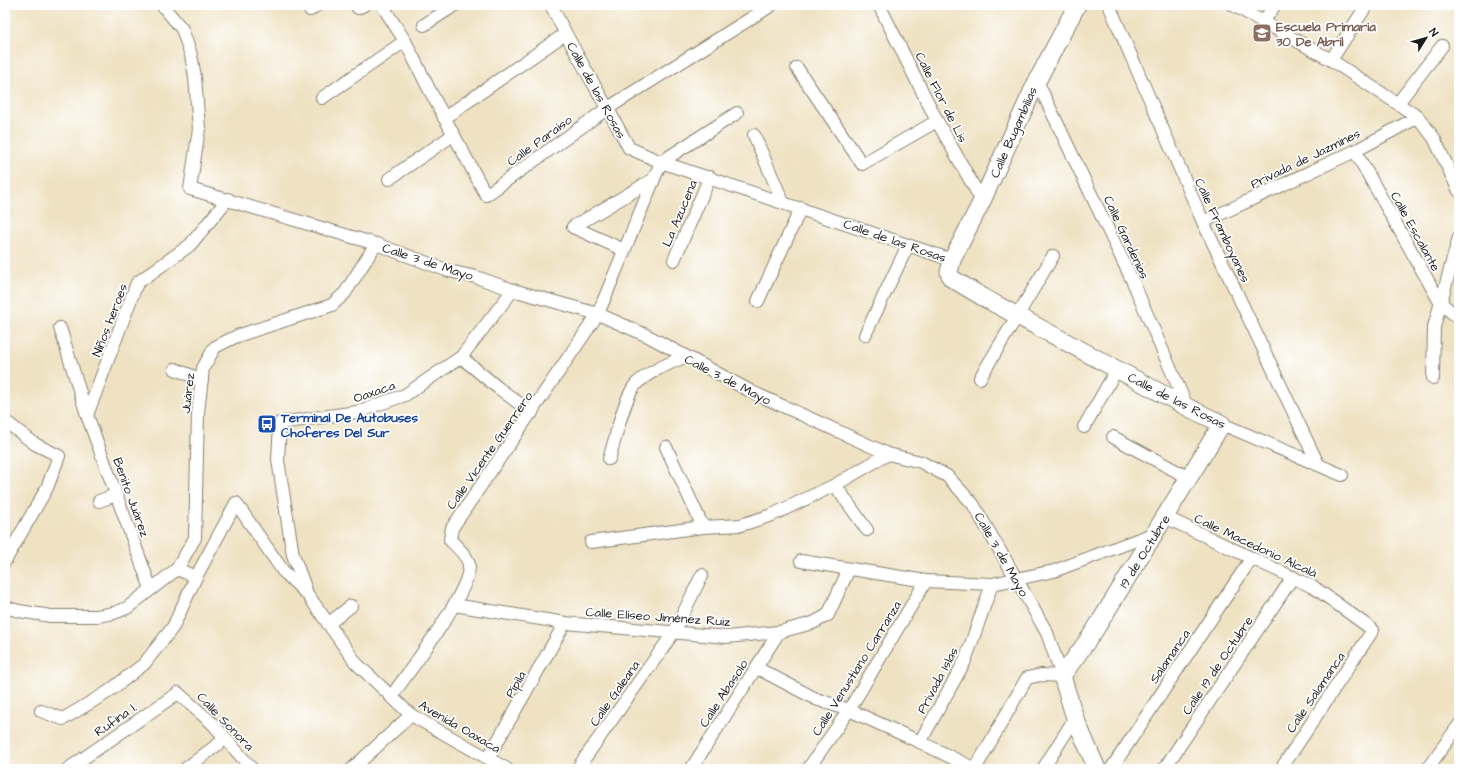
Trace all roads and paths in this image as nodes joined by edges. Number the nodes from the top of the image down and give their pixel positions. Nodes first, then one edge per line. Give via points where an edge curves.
1 (162, 5) edge
2 (356, 5) edge
3 (364, 5) edge
4 (382, 5) edge
5 (455, 5) edge
6 (551, 5) edge
7 (772, 5) edge
8 (879, 5) edge
9 (1077, 5) edge
10 (1109, 5) edge
11 (1233, 5) edge
12 (1275, 5) edge
13 (1367, 5) edge
14 (1263, 22) junction
15 (424, 25) dead end
16 (565, 34) junction
17 (404, 41) junction
18 (1442, 46) dead end
19 (1331, 60) junction
20 (797, 68) dead end
21 (1037, 81) junction
22 (322, 98) dead end
23 (1398, 103) junction
24 (608, 108) junction
25 (737, 113) dead end
26 (1418, 117) junction
27 (444, 118) junction
28 (937, 121) junction
29 (453, 135) junction
30 (754, 135) dead end
31 (1355, 152) junction
32 (662, 162) junction
33 (710, 177) junction
34 (654, 178) junction
35 (389, 179) dead end
36 (1459, 191) edge
37 (228, 199) junction
38 (982, 201) junction
39 (783, 202) junction
40 (801, 208) junction
41 (1203, 222) junction
42 (1459, 237) edge
43 (376, 244) junction
44 (908, 245) junction
45 (624, 250) junction
46 (1053, 256) dead end
47 (674, 260) dead end
48 (952, 260) junction
49 (513, 290) junction
50 (758, 301) dead end
51 (1440, 302) junction
52 (598, 314) junction
53 (1018, 315) junction
54 (1459, 318) edge
55 (60, 328) dead end
56 (865, 335) dead end
57 (461, 357) junction
58 (684, 357) junction
59 (175, 368) dead end
60 (1117, 369) junction
61 (980, 378) dead end
62 (1433, 378) dead end
63 (202, 380) junction
64 (1187, 408) junction
65 (532, 413) junction
66 (87, 415) junction
67 (5, 421) edge
68 (1222, 424) junction
69 (1084, 427) dead end
70 (1113, 437) dead end
71 (666, 447) dead end
72 (888, 454) junction
73 (609, 459) dead end
74 (1318, 464) junction
75 (1342, 475) dead end
76 (1189, 478) junction
77 (835, 485) junction
78 (116, 495) junction
79 (99, 501) dead end
80 (1164, 517) junction
81 (703, 527) junction
82 (867, 530) dead end
83 (1155, 533) junction
84 (591, 542) dead end
85 (1251, 559) junction
86 (5, 561) edge
87 (801, 561) dead end
88 (849, 569) junction
89 (177, 570) junction
90 (702, 575) dead end
91 (196, 577) junction
92 (1293, 577) junction
93 (1017, 580) junction
94 (926, 581) junction
95 (992, 584) junction
96 (151, 589) junction
97 (308, 595) junction
98 (454, 605) junction
99 (351, 606) dead end
100 (5, 607) edge
101 (328, 624) junction
102 (565, 624) junction
103 (1373, 630) joint
104 (674, 632) junction
105 (778, 632) junction
106 (757, 668) junction
107 (1062, 676) junction
108 (178, 693) joint
109 (391, 697) junction
110 (849, 710) junction
111 (41, 711) dead end
112 (410, 714) junction
113 (1075, 718) junction
114 (1459, 725) edge
115 (224, 739) junction
116 (920, 742) junction
117 (488, 758) junction
118 (68, 769) edge
119 (185, 769) edge
120 (252, 769) edge
121 (352, 769) edge
122 (507, 769) edge
123 (577, 769) edge
124 (691, 769) edge
125 (808, 769) edge
126 (975, 769) edge
127 (1043, 769) edge
128 (1098, 769) edge
129 (1111, 769) edge
130 (1164, 769) edge
131 (1281, 769) edge
132 (1427, 769) edge

1 - 37 street, Calle 3 de Mayo via 182,29 195,76 199,130 190,189
2 - 3 street via 358,8
4 - 17 street
5 - 15 street
6 - 16 street, Calle de las Rosas
7 - 24 street, Calle Paraíso
8 - 28 street, Calle Flor de Lis
9 - 21 street, Calle Bugambilias
10 - 41 street, Calle Framboyanes
11 - 14 street
12 - 14 street
13 - 19 street
14 - 19 street
16 - 24 street, Calle de las Rosas
16 - 27 street
17 - 22 street
17 - 27 street
18 - 23 street
19 - 23 street
20 - 28 street via 862,164
21 - 38 street, Calle Bugambilias
21 - 64 street, Calle Gardenias via 1133,282
23 - 26 street
24 - 29 street, Calle Paraíso via 486,195
24 - 32 street, Calle de las Rosas via 629,148
25 - 32 street
26 - 31 street, Privada de Jazmines
26 - 36 street via 1434,138
27 - 29 street
28 - 38 street, Calle Flor de Lis
29 - 35 street
30 - 39 street
31 - 41 street, Privada de Jazmines
31 - 51 street, Calle Escalante
32 - 33 street, Calle de las Rosas
32 - 34 street, Calle Vicente Guerrero
33 - 39 street, Calle de las Rosas
33 - 47 street, La Azucena
34 - 45 street, Calle Vicente Guerrero
34 - 45 street via 572,227
37 - 43 street, Calle 3 de Mayo
37 - 66 street, Niños heroes via 190,245 138,283
38 - 48 street, Calle Bugambilias
39 - 40 street, Calle de las Rosas
40 - 44 street, Calle de las Rosas
40 - 50 street
41 - 74 street, Calle Framboyanes
42 - 51 street
43 - 49 street, Calle 3 de Mayo via 449,271
43 - 63 street, Juárez via 345,293 332,305 237,336 214,347 203,368
44 - 48 street, Calle de las Rosas
44 - 56 street
45 - 52 street, Calle Vicente Guerrero
46 - 53 street
48 - 53 street, Calle de las Rosas via 949,272 951,278
49 - 52 street, Calle 3 de Mayo
49 - 57 street, Oaxaca
51 - 54 street, Calle Escalante
51 - 62 street via 1434,327
52 - 58 street, Calle 3 de Mayo via 648,336
52 - 65 street, Calle Vicente Guerrero
53 - 60 street, Calle de las Rosas
53 - 61 street
55 - 66 street, Benito Juárez
57 - 65 street
57 - 97 street, Oaxaca via 405,395 357,412 280,424 278,460 292,548
58 - 72 street, Calle 3 de Mayo via 752,392
58 - 73 street via 650,373 635,385 627,401
59 - 63 street
60 - 64 street, Calle de las Rosas
60 - 69 street
63 - 89 street, Juárez via 198,413 195,538
64 - 68 street, Calle de las Rosas
65 - 98 street, Calle Vicente Guerrero via 452,528 450,540 467,559 469,565
66 - 78 street, Benito Juárez
67 - 86 street via 35,444 59,456 46,488
68 - 74 street, Calle de las Rosas
68 - 76 street, 19 de Octubre
70 - 76 street
71 - 81 street
72 - 77 street
72 - 93 street, Calle 3 de Mayo via 921,462 947,476 973,504
74 - 75 street, Calle de las Rosas
76 - 80 street, 19 de Octubre
77 - 81 street via 772,515 741,525
77 - 82 street
78 - 79 street
78 - 96 street, Benito Juárez
80 - 83 street, 19 de Octubre
80 - 85 street, Calle Macedonio Alcalá
81 - 84 street
83 - 93 street via 1054,571
83 - 107 street, 19 de Octubre
85 - 92 street, Calle Macedonio Alcalá
85 - 129 street, Salamanca
87 - 88 street
88 - 94 street
88 - 105 street, Calle Elíseo Jiménez Ruiz via 828,615 813,623
89 - 91 street
89 - 96 street
90 - 104 street, Calle Galeana
91 - 97 street via 236,502 283,571
91 - 111 street via 173,627 144,664 108,692 63,719
92 - 103 street, Calle Macedonio Alcalá via 1315,588
92 - 130 street, Calle 19 de Octubre
93 - 95 street
93 - 107 street, Calle 3 de Mayo via 1047,633
94 - 95 street
94 - 110 street, Calle Venustiano Carranza
95 - 116 street, Privada Islas via 965,661
96 - 100 street via 127,608 97,616 51,616
97 - 101 street, Avenida Oaxaca
98 - 102 street, Calle Elíseo Jiménez Ruiz
98 - 109 street
99 - 101 street
101 - 109 street, Avenida Oaxaca via 356,663
102 - 104 street, Calle Elíseo Jiménez Ruiz
102 - 117 street, Pípila
103 - 131 street, Calle Salamanca
104 - 105 street, Calle Elíseo Jiménez Ruiz via 727,636
104 - 123 street, Calle Galeana
105 - 106 street, Calle Abasolo
106 - 110 street via 816,699
106 - 124 street, Calle Abasolo
107 - 113 street, Calle 3 de Mayo
107 - 126 street via 1041,675 1027,678
108 - 115 street, Calle Sonora via 213,724
108 - 118 street, Rufina l.
109 - 112 street, Avenida Oaxaca
110 - 116 street
110 - 125 street, Calle Venustiano Carranza
112 - 117 street, Avenida Oaxaca
112 - 121 street
113 - 127 street
113 - 128 street, Calle 3 de Mayo
114 - 132 street
115 - 119 street
115 - 120 street, Calle Sonora
116 - 126 street
117 - 122 street, Avenida Oaxaca

